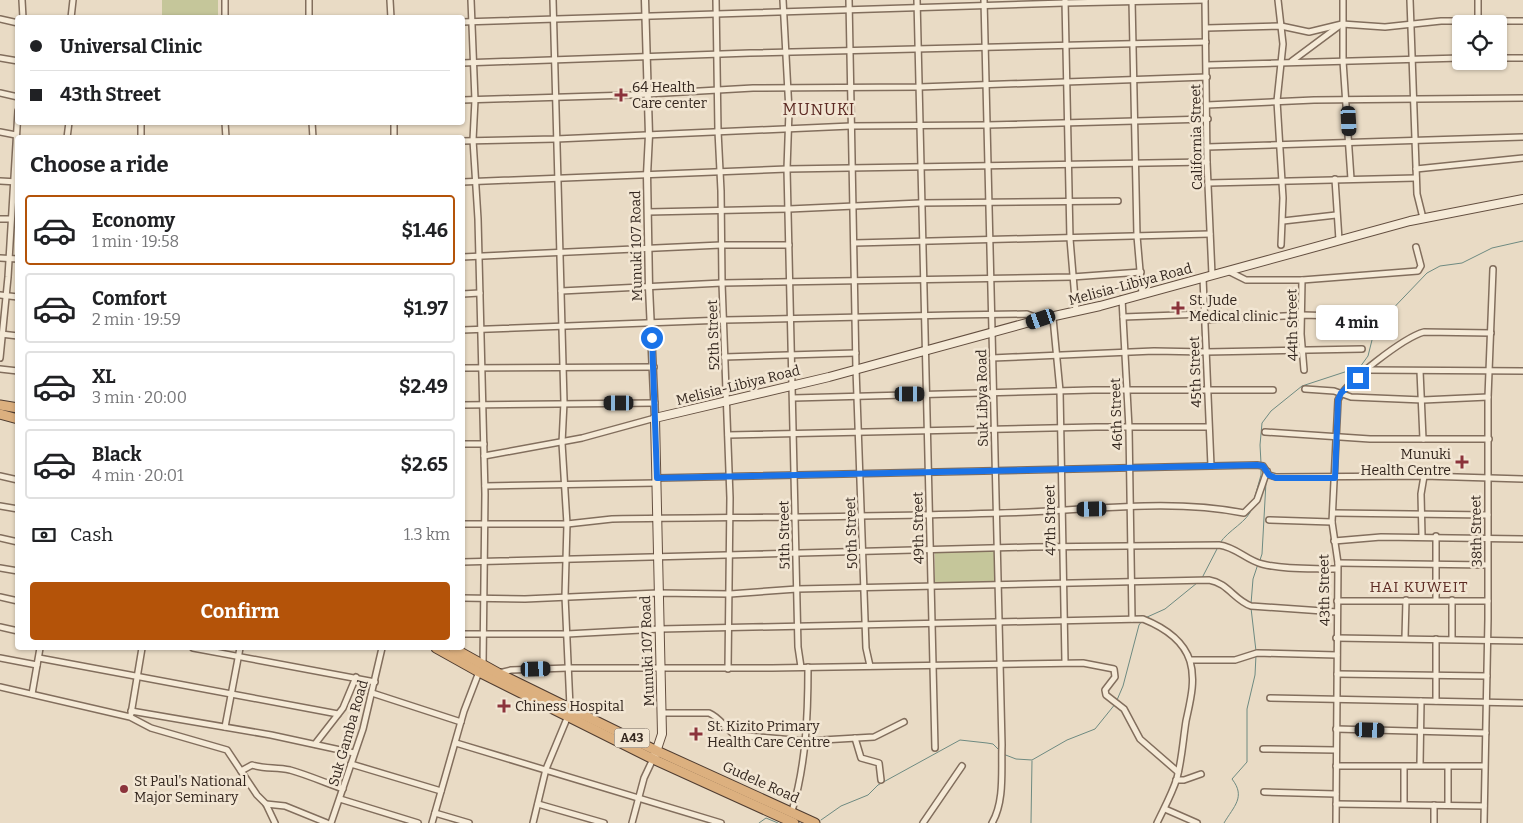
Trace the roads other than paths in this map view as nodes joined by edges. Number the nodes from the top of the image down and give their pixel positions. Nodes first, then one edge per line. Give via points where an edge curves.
1 (22, 0) edge
2 (73, 0) edge
3 (225, 0) edge
4 (309, 0) edge
5 (390, 0) edge
6 (471, 0) edge
7 (552, 0) edge
8 (644, 0) edge
9 (716, 0) edge
10 (783, 0) edge
11 (849, 0) edge
12 (917, 0) edge
13 (984, 0) edge
14 (1205, 0) edge
15 (1278, 0) edge
16 (1343, 0) edge
17 (1410, 0) edge
18 (1478, 0) edge
19 (1065, 1) edge
20 (1132, 1) edge
21 (984, 7) junction
22 (849, 9) junction
23 (917, 9) junction
24 (783, 12) junction
25 (716, 14) junction
26 (23, 15) edge
27 (71, 15) edge
28 (225, 15) edge
29 (309, 15) edge
30 (391, 15) edge
31 (1478, 15) edge
32 (645, 18) junction
33 (0, 19) edge
34 (554, 20) junction
35 (1507, 21) edge
36 (1523, 21) edge
37 (15, 22) edge
38 (465, 22) edge
39 (472, 22) junction
40 (1452, 22) edge
41 (1411, 23) junction
42 (1342, 24) junction
43 (1282, 26) junction
44 (1206, 28) junction
45 (1206, 42) junction
46 (1134, 44) junction
47 (1065, 46) junction
48 (985, 47) junction
49 (918, 50) junction
50 (850, 52) junction
51 (785, 53) junction
52 (718, 54) junction
53 (646, 57) junction
54 (0, 58) edge
55 (1452, 58) edge
56 (1507, 58) edge
57 (1523, 58) edge
58 (1412, 59) junction
59 (15, 60) edge
60 (555, 61) junction
61 (1343, 61) junction
62 (1281, 62) junction
63 (1291, 62) junction
64 (465, 63) edge
65 (473, 63) junction
66 (1207, 65) junction
67 (1207, 76) junction
68 (1134, 80) junction
69 (1066, 81) junction
70 (986, 84) junction
71 (919, 87) junction
72 (851, 88) junction
73 (719, 90) junction
74 (648, 92) junction
75 (0, 93) edge
76 (15, 96) edge
77 (556, 98) junction
78 (1523, 98) edge
79 (465, 100) edge
80 (475, 100) junction
81 (1413, 100) junction
82 (1277, 101) junction
83 (1346, 101) junction
84 (1207, 106) junction
85 (1208, 119) junction
86 (1134, 121) junction
87 (1068, 123) junction
88 (17, 125) edge
89 (852, 126) junction
90 (920, 126) junction
91 (987, 126) junction
92 (787, 129) junction
93 (718, 131) junction
94 (0, 132) edge
95 (649, 134) junction
96 (16, 135) joint
97 (1523, 138) edge
98 (556, 139) junction
99 (465, 140) edge
100 (473, 140) junction
101 (1415, 140) junction
102 (1350, 143) junction
103 (1281, 145) junction
104 (1207, 147) junction
105 (1523, 158) edge
106 (1136, 162) junction
107 (1207, 162) junction
108 (1069, 164) junction
109 (988, 166) junction
110 (920, 167) junction
111 (787, 169) junction
112 (852, 169) junction
113 (1416, 169) junction
114 (720, 172) junction
115 (647, 175) junction
116 (1416, 178) junction
117 (1335, 179) junction
118 (1352, 179) junction
119 (558, 180) junction
120 (1282, 181) junction
121 (0, 182) edge
122 (15, 182) edge
123 (465, 182) edge
124 (474, 182) junction
125 (1208, 184) junction
126 (1523, 199) edge
127 (1118, 201) dead end
128 (1069, 202) junction
129 (920, 203) junction
130 (989, 203) junction
131 (853, 205) junction
132 (789, 209) junction
133 (721, 210) junction
134 (648, 212) junction
135 (1336, 215) junction
136 (1423, 218) junction
137 (0, 219) edge
138 (10, 219) junction
139 (1283, 221) junction
140 (1210, 234) junction
141 (1137, 236) junction
142 (1070, 239) junction
143 (990, 240) junction
144 (1339, 240) junction
145 (922, 241) junction
146 (854, 243) junction
147 (722, 245) junction
148 (789, 245) junction
149 (1281, 245) dead end
150 (1416, 247) dead end
151 (649, 250) junction
152 (559, 252) junction
153 (465, 257) edge
154 (479, 257) junction
155 (0, 258) edge
156 (15, 258) edge
157 (8, 259) junction
158 (1493, 269) dead end
159 (1228, 271) junction
160 (1140, 272) junction
161 (1212, 274) junction
162 (991, 276) junction
163 (1072, 277) junction
164 (924, 278) junction
165 (1203, 278) junction
166 (1302, 280) junction
167 (855, 281) junction
168 (722, 282) junction
169 (789, 282) junction
170 (649, 287) junction
171 (561, 291) junction
172 (480, 293) junction
173 (465, 294) edge
174 (1142, 294) junction
175 (3, 295) edge
176 (1122, 299) junction
177 (1076, 311) junction
178 (991, 314) junction
179 (925, 315) junction
180 (1302, 315) junction
181 (1123, 317) junction
182 (1204, 317) junction
183 (1380, 317) dead end
184 (855, 318) junction
185 (1053, 318) junction
186 (790, 319) junction
187 (1041, 319) junction
188 (724, 320) junction
189 (651, 324) junction
190 (562, 328) junction
191 (465, 330) edge
192 (481, 330) junction
193 (1491, 332) junction
194 (1, 334) edge
195 (992, 334) junction
196 (15, 336) edge
197 (1362, 349) dead end
198 (926, 350) junction
199 (1303, 351) junction
200 (1125, 352) junction
201 (1206, 352) junction
202 (856, 353) junction
203 (1058, 355) junction
204 (791, 356) junction
205 (724, 357) junction
206 (0, 358) edge
207 (992, 358) junction
208 (564, 366) junction
209 (482, 367) junction
210 (654, 367) junction
211 (465, 368) edge
212 (0, 369) edge
213 (856, 369) junction
214 (1304, 370) dead end
215 (1367, 370) junction
216 (15, 371) edge
217 (1420, 371) junction
218 (1523, 371) edge
219 (1489, 372) junction
220 (792, 385) junction
221 (1305, 389) dead end
222 (1127, 390) junction
223 (1208, 390) junction
224 (1273, 390) dead end
225 (1060, 391) junction
226 (993, 393) junction
227 (1341, 393) junction
228 (927, 394) junction
229 (857, 396) junction
230 (1488, 397) junction
231 (793, 398) junction
232 (1423, 400) junction
233 (564, 402) junction
234 (727, 402) junction
235 (655, 403) junction
236 (483, 404) junction
237 (465, 405) edge
238 (15, 408) edge
239 (1, 410) edge
240 (15, 417) edge
241 (655, 418) junction
242 (1061, 428) junction
243 (1129, 428) junction
244 (1208, 428) junction
245 (994, 430) junction
246 (927, 431) junction
247 (1265, 432) dead end
248 (859, 433) junction
249 (793, 434) junction
250 (728, 435) junction
251 (1335, 435) junction
252 (1423, 439) junction
253 (1489, 439) junction
254 (562, 443) junction
255 (465, 444) edge
256 (484, 444) junction
257 (484, 456) junction
258 (1211, 466) junction
259 (1128, 468) junction
260 (1265, 468) junction
261 (1061, 469) junction
262 (995, 471) junction
263 (928, 472) junction
264 (860, 474) junction
265 (794, 475) junction
266 (0, 476) edge
267 (1424, 476) junction
268 (729, 477) junction
269 (1487, 477) junction
270 (1335, 478) junction
271 (15, 479) edge
272 (1523, 479) edge
273 (657, 480) junction
274 (565, 484) junction
275 (485, 486) junction
276 (0, 506) edge
277 (1129, 507) junction
278 (15, 508) edge
279 (1061, 510) junction
280 (996, 512) junction
281 (1333, 513) junction
282 (1422, 513) junction
283 (929, 514) junction
284 (862, 515) junction
285 (795, 516) junction
286 (1488, 516) junction
287 (657, 518) junction
288 (730, 519) junction
289 (1269, 520) dead end
290 (1332, 522) junction
291 (465, 524) edge
292 (484, 524) junction
293 (567, 524) junction
294 (1422, 536) junction
295 (1436, 536) junction
296 (1487, 537) junction
297 (0, 538) edge
298 (1523, 538) edge
299 (15, 541) edge
300 (1334, 541) junction
301 (1129, 545) junction
302 (1062, 546) junction
303 (997, 548) junction
304 (930, 550) junction
305 (862, 551) junction
306 (795, 554) junction
307 (730, 556) junction
308 (657, 557) junction
309 (567, 558) junction
310 (465, 562) edge
311 (485, 562) junction
312 (1436, 564) junction
313 (1487, 564) junction
314 (1338, 566) junction
315 (0, 568) edge
316 (15, 570) edge
317 (1130, 582) junction
318 (1063, 584) junction
319 (998, 585) junction
320 (931, 586) junction
321 (863, 587) junction
322 (797, 589) junction
323 (658, 593) junction
324 (730, 594) junction
325 (565, 596) junction
326 (0, 597) edge
327 (465, 598) edge
328 (483, 598) junction
329 (1436, 599) junction
330 (15, 600) edge
331 (1337, 600) junction
332 (1406, 600) junction
333 (1452, 600) junction
334 (1488, 601) junction
335 (1337, 612) junction
336 (1132, 619) junction
337 (1063, 621) junction
338 (999, 622) junction
339 (932, 624) junction
340 (865, 626) junction
341 (0, 627) edge
342 (797, 627) junction
343 (730, 628) junction
344 (660, 629) junction
345 (15, 630) edge
346 (465, 634) edge
347 (484, 634) junction
348 (568, 634) junction
349 (1336, 638) junction
350 (1405, 638) junction
351 (1436, 639) junction
352 (1452, 639) junction
353 (1487, 640) junction
354 (1523, 641) edge
355 (40, 650) edge
356 (142, 650) edge
357 (206, 650) edge
358 (240, 650) edge
359 (382, 650) edge
360 (440, 650) edge
361 (456, 650) edge
362 (239, 655) junction
363 (1337, 655) junction
364 (0, 658) edge
365 (38, 658) junction
366 (1190, 660) junction
367 (1065, 662) junction
368 (1000, 664) junction
369 (37, 665) junction
370 (933, 665) junction
371 (870, 666) junction
372 (801, 667) junction
373 (808, 667) junction
374 (568, 668) junction
375 (481, 669) junction
376 (661, 669) junction
377 (728, 669) junction
378 (498, 673) junction
379 (1337, 674) junction
380 (137, 675) junction
381 (1436, 675) junction
382 (1487, 676) junction
383 (356, 677) junction
384 (375, 682) junction
385 (0, 687) edge
386 (232, 693) junction
387 (372, 693) junction
388 (32, 694) junction
389 (1270, 698) dead end
390 (1336, 700) junction
391 (1421, 701) junction
392 (1436, 701) junction
393 (1487, 702) junction
394 (1523, 703) edge
395 (569, 712) junction
396 (662, 713) junction
397 (130, 714) junction
398 (338, 714) junction
399 (461, 722) junction
400 (904, 722) dead end
401 (225, 728) junction
402 (1336, 729) junction
403 (1420, 732) junction
404 (1486, 733) junction
405 (855, 738) junction
406 (805, 741) junction
407 (456, 742) junction
408 (315, 744) junction
409 (935, 748) dead end
410 (1263, 749) dead end
411 (1336, 750) junction
412 (354, 752) junction
413 (655, 755) junction
414 (351, 764) junction
415 (962, 766) dead end
416 (1336, 766) junction
417 (1420, 766) junction
418 (1484, 766) junction
419 (1404, 767) junction
420 (1448, 767) junction
421 (546, 769) junction
422 (241, 771) junction
423 (1178, 772) junction
424 (1201, 774) dead end
425 (880, 780) dead end
426 (1176, 780) junction
427 (343, 789) junction
428 (441, 791) junction
429 (1264, 792) dead end
430 (1336, 794) junction
431 (639, 798) junction
432 (340, 799) junction
433 (1404, 803) junction
434 (266, 804) junction
435 (538, 804) junction
436 (1336, 804) junction
437 (1448, 804) junction
438 (1434, 805) junction
439 (1484, 806) junction
440 (1165, 809) junction
441 (792, 811) junction
442 (435, 813) junction
443 (275, 823) edge
444 (327, 823) edge
445 (331, 823) edge
446 (418, 823) edge
447 (432, 823) edge
448 (469, 823) edge
449 (533, 823) edge
450 (604, 823) edge
451 (632, 823) edge
452 (721, 823) edge
453 (794, 823) edge
454 (815, 823) edge
455 (923, 823) edge
456 (992, 823) edge
457 (1157, 823) edge
458 (1197, 823) edge
459 (1336, 823) edge
460 (1434, 823) edge
461 (1484, 823) edge

1 - 26 street
2 - 27 street
3 - 28 street
4 - 29 street
5 - 30 street
6 - 39 street
7 - 34 street
8 - 32 street, Munuki 107 Road
9 - 25 street, 52th Street
10 - 24 street, 51th Street
11 - 22 street, 50th Street
12 - 23 street, 49th Street
13 - 21 street, Suk Libya Road
14 - 20 street
14 - 44 street, California Street
15 - 43 street
16 - 42 street
17 - 41 street
18 - 31 street
19 - 20 street
19 - 21 street
19 - 47 street
20 - 46 street
21 - 23 street
21 - 48 street, Suk Libya Road
22 - 23 street
22 - 24 street
22 - 50 street, 50th Street
23 - 49 street, 49th Street
24 - 25 street
24 - 51 street, 51th Street
25 - 32 street
25 - 52 street, 52th Street
32 - 34 street
32 - 53 street, Munuki 107 Road
33 - 37 street
34 - 39 street
34 - 60 street
35 - 36 street
38 - 39 street
39 - 65 street
40 - 41 street
41 - 42 street via 1385,27
41 - 58 street
42 - 43 street via 1314,32
42 - 61 street
42 - 63 street
43 - 44 street
43 - 62 street
44 - 45 street, California Street
45 - 46 street
45 - 66 street, California Street
46 - 47 street
46 - 68 street
47 - 48 street
47 - 69 street
48 - 49 street
48 - 70 street, Suk Libya Road
49 - 50 street
49 - 71 street, 49th Street
50 - 51 street
50 - 72 street, 50th Street
51 - 52 street
51 - 92 street, 51th Street
52 - 53 street
52 - 73 street, 52th Street
53 - 60 street
53 - 74 street, Munuki 107 Road
54 - 59 street
55 - 58 street
56 - 57 street
58 - 61 street
58 - 81 street
60 - 65 street
60 - 77 street
61 - 63 street
61 - 83 street
62 - 63 street
62 - 66 street
62 - 82 street
64 - 65 street
65 - 80 street
66 - 67 street, California Street
67 - 68 street
67 - 84 street, California Street
68 - 69 street
68 - 86 street
69 - 70 street
69 - 87 street
70 - 71 street
70 - 91 street, Suk Libya Road
71 - 72 street
71 - 90 street, 49th Street
72 - 73 street
72 - 89 street, 50th Street
73 - 74 street
73 - 93 street, 52th Street
74 - 77 street
74 - 95 street, Munuki 107 Road
75 - 76 street
77 - 80 street
77 - 98 street
78 - 81 street
79 - 80 street
80 - 100 street
81 - 83 street
81 - 101 street
82 - 83 street
82 - 84 street
82 - 103 street
83 - 102 street
84 - 85 street, California Street
85 - 86 street
85 - 104 street, California Street
86 - 87 street
86 - 106 street
87 - 91 street
87 - 108 street
88 - 96 street
89 - 90 street
89 - 92 street
89 - 112 street, 50th Street
90 - 91 street
90 - 110 street, 49th Street
91 - 109 street, Suk Libya Road
92 - 93 street
92 - 111 street, 51th Street
93 - 95 street
93 - 114 street, 52th Street
94 - 96 street
95 - 98 street
95 - 115 street, Munuki 107 Road
97 - 101 street
98 - 100 street
98 - 119 street
99 - 100 street
100 - 124 street
101 - 102 street
101 - 113 street
102 - 103 street
102 - 118 street
103 - 104 street
103 - 120 street
104 - 107 street, California Street
105 - 113 street
106 - 107 street
106 - 108 street
106 - 141 street
107 - 125 street, California Street
108 - 109 street
108 - 128 street
109 - 110 street
109 - 130 street, Suk Libya Road
110 - 112 street
110 - 129 street, 49th Street
111 - 112 street
111 - 114 street
111 - 132 street, 51th Street
112 - 131 street, 50th Street
113 - 116 street
114 - 115 street
114 - 133 street, 52th Street
115 - 119 street
115 - 134 street, Munuki 107 Road
116 - 118 street
116 - 136 street
117 - 118 street
117 - 120 street
117 - 135 street
119 - 124 street
119 - 152 street
120 - 125 street
120 - 139 street
121 - 122 street
122 - 138 street
123 - 124 street
124 - 154 street
125 - 140 street, California Street
126 - 136 main road, Melisia-Libiya Road
127 - 128 street
128 - 130 street
128 - 142 street
129 - 130 street
129 - 131 street
129 - 145 street, 49th Street
130 - 143 street, Suk Libya Road
131 - 132 street
131 - 146 street, 50th Street
132 - 133 street
132 - 148 street, 51th Street
133 - 134 street
133 - 147 street, 52th Street
134 - 151 street, Munuki 107 Road
135 - 139 street
135 - 144 street
136 - 144 main road, Melisia-Libiya Road
137 - 138 street
138 - 157 street
139 - 149 street
140 - 141 street
140 - 161 street, California Street
141 - 142 street
141 - 160 street
142 - 143 street
142 - 163 street
143 - 145 street
143 - 162 street, Suk Libya Road
144 - 159 main road, Melisia-Libiya Road
145 - 146 street
145 - 164 street, 49th Street
146 - 167 street, 50th Street
147 - 148 street
147 - 151 street
147 - 168 street, 52th Street
148 - 169 street, 51th Street
150 - 166 street via 1421,266 1418,271
151 - 152 street
151 - 170 street, Munuki 107 Road
152 - 154 street
152 - 171 street
153 - 154 street
154 - 172 street
155 - 157 street
156 - 157 street
157 - 175 street
158 - 193 street, 38th Street
159 - 161 main road, Melisia-Libiya Road
159 - 166 street via 1246,280
160 - 163 street
160 - 174 street
161 - 165 main road, Melisia-Libiya Road
162 - 163 street
162 - 164 street
162 - 178 street, Suk Libya Road
163 - 177 street
164 - 167 street
164 - 179 street, 49th Street
165 - 174 main road, Melisia-Libiya Road
165 - 182 street, 45th Street
166 - 180 street, 44th Street
167 - 169 street
167 - 184 street, 50th Street
168 - 169 street
168 - 170 street
168 - 188 street, 52th Street
169 - 186 street, 51th Street
170 - 171 street
170 - 189 street, Munuki 107 Road
171 - 190 street
172 - 173 street
172 - 192 street
174 - 176 main road, Melisia-Libiya Road
175 - 194 street
176 - 177 main road, Melisia-Libiya Road
176 - 181 street, 46th Street
177 - 185 main road, Melisia-Libiya Road
178 - 179 street
178 - 187 street via 1031,315
178 - 195 street, Suk Libya Road
179 - 184 street
179 - 198 street, 49th Street
180 - 182 street
180 - 183 street
180 - 199 street, 44th Street
181 - 182 street
181 - 200 street, 46th Street
182 - 201 street, 45th Street
184 - 186 street
184 - 202 street, 50th Street
185 - 187 main road, Melisia-Libiya Road
185 - 203 street, 47th Street
186 - 188 street
186 - 204 street, 51th Street
187 - 195 main road, Melisia-Libiya Road
188 - 189 street
188 - 205 street, 52th Street
189 - 190 street
189 - 210 street, Munuki 107 Road
190 - 192 street
190 - 208 street
191 - 192 street
192 - 209 street
193 - 215 street via 1424,332 1404,340
193 - 219 street, 38th Street
194 - 196 street
194 - 206 street
195 - 198 main road, Melisia-Libiya Road
195 - 207 street, Suk Libya Road
197 - 199 street
198 - 213 main road, Melisia-Libiya Road
198 - 228 street, 49th Street
199 - 201 street
199 - 214 street, 44th Street
200 - 201 street
200 - 203 street
200 - 222 street, 46th Street
201 - 223 street, 45th Street
202 - 204 street
202 - 213 street, 50th Street
203 - 207 street
203 - 225 street, 47th Street
204 - 205 street
204 - 220 street, 51th Street
205 - 234 street, 52th Street
207 - 226 street, Suk Libya Road
208 - 209 street
208 - 210 street
208 - 233 street
209 - 211 street
209 - 236 street
210 - 235 street, Munuki 107 Road
212 - 216 street
213 - 220 main road, Melisia-Libiya Road
213 - 229 street, 50th Street
215 - 217 street
215 - 227 street
217 - 219 street
217 - 232 street
218 - 219 street
219 - 230 street, 38th Street
220 - 231 street, 51th Street
220 - 234 main road, Melisia-Libiya Road
221 - 227 street
222 - 223 street
222 - 225 street
222 - 243 street, 46th Street
223 - 224 street
223 - 244 street, 45th Street
225 - 226 street
225 - 242 street, 47th Street
226 - 228 street
226 - 245 street, Suk Libya Road
227 - 232 street via 1351,397
227 - 251 street, 43th Street
228 - 229 street
228 - 246 street, 49th Street
229 - 231 street
229 - 248 street, 50th Street
230 - 232 street
230 - 253 street, 38th Street
231 - 249 street, 51th Street
232 - 252 street
233 - 235 street
233 - 236 street
233 - 254 street
234 - 241 main road, Melisia-Libiya Road
234 - 250 street, 52th Street
235 - 241 street, Munuki 107 Road
236 - 237 street
236 - 256 street
238 - 239 highway
239 - 240 highway
241 - 254 street
241 - 273 main road, Munuki 107 Road
242 - 243 street
242 - 245 street
242 - 261 street, 47th Street
243 - 244 street
243 - 259 street, 46th Street
244 - 258 street, 45th Street
245 - 246 street
245 - 262 street, Suk Libya Road
246 - 248 street
246 - 263 street, 49th Street
247 - 251 street
248 - 249 street
248 - 264 street, 50th Street
249 - 250 street
249 - 265 street, 51th Street
250 - 268 street, 52th Street
251 - 252 street
251 - 270 street, 43th Street
252 - 253 street
253 - 269 street, 38th Street
254 - 257 street
254 - 274 street
255 - 256 street
256 - 257 street
257 - 275 street
258 - 259 street
258 - 260 street via 1257,465
259 - 261 street
259 - 277 street, 46th Street
260 - 270 street via 1276,478
260 - 277 street via 1257,500 1244,513 1203,507
261 - 262 street
261 - 279 street, 47th Street
262 - 263 street
262 - 280 street, Suk Libya Road
263 - 264 street
263 - 283 street, 49th Street
264 - 265 street
264 - 284 street, 50th Street
265 - 268 street
265 - 285 street, 51th Street
266 - 271 street
267 - 269 street
267 - 270 street
267 - 282 street
268 - 273 street
268 - 288 street, 52th Street
269 - 272 street
269 - 286 street, 38th Street
270 - 281 street, 43th Street
273 - 274 street
273 - 287 main road, Munuki 107 Road
274 - 275 street
274 - 293 street
275 - 292 street
276 - 278 street
277 - 279 street
277 - 301 street, 46th Street
279 - 280 street
279 - 302 street, 47th Street
280 - 283 street
280 - 303 street, Suk Libya Road
281 - 282 street
281 - 290 street, 43th Street
282 - 286 street
282 - 294 street
283 - 284 street
283 - 304 street, 49th Street
284 - 285 street
284 - 305 street, 50th Street
285 - 288 street
285 - 306 street, 51th Street
286 - 296 street, 38th Street
287 - 288 street
287 - 293 street
287 - 308 main road, Munuki 107 Road
288 - 307 street, 52th Street
289 - 290 street
290 - 300 street, 43th Street
291 - 292 street
292 - 293 street
292 - 311 street
293 - 309 street
294 - 295 street
294 - 300 street
295 - 296 street
295 - 312 street
296 - 298 street
296 - 313 street, 38th Street
297 - 299 street
300 - 314 street, 43th Street
301 - 302 street
301 - 314 street via 1227,546 1263,564
301 - 317 street, 46th Street
302 - 303 street
302 - 318 street, 47th Street
303 - 304 street
303 - 319 street, Suk Libya Road
304 - 305 street
304 - 320 street, 49th Street
305 - 306 street
305 - 321 street, 50th Street
306 - 307 street
306 - 322 street, 51th Street
307 - 308 street
307 - 324 street, 52th Street
308 - 309 street
308 - 323 main road, Munuki 107 Road
309 - 311 street
309 - 325 street
310 - 311 street
311 - 328 street
312 - 313 street
312 - 314 street
312 - 329 street
313 - 334 street, 38th Street
314 - 331 street, 43th Street
315 - 316 street
317 - 318 street
317 - 335 street via 1209,580 1225,586 1251,606
317 - 336 street, 46th Street
318 - 319 street
318 - 337 street, 47th Street
319 - 320 street
319 - 338 street, Suk Libya Road
320 - 321 street
320 - 339 street, 49th Street
321 - 322 street
321 - 340 street, 50th Street
322 - 324 street
322 - 342 street, 51th Street
323 - 324 street
323 - 325 street
323 - 344 main road, Munuki 107 Road
324 - 343 street, 52th Street
325 - 328 street
325 - 348 street
326 - 330 street
327 - 328 street
328 - 347 street
329 - 332 street
329 - 333 street
331 - 332 street
331 - 335 street, 43th Street
332 - 350 street
333 - 334 street
333 - 352 street
334 - 353 street, 38th Street
335 - 349 street, 43th Street
336 - 337 street
336 - 366 street via 1143,619 1163,627 1174,636
337 - 338 street
337 - 367 street, 47th Street
338 - 339 street
338 - 368 street, Suk Libya Road
339 - 340 street
339 - 370 street, 49th Street
340 - 342 street
340 - 371 street, 50th Street
341 - 345 street
342 - 343 street
342 - 372 street, 51th Street
343 - 344 street
343 - 377 street, 52th Street
344 - 348 street
344 - 376 main road, Munuki 107 Road
346 - 347 street
347 - 348 street
347 - 375 street
348 - 374 street
349 - 350 street
349 - 363 street, 43th Street
350 - 351 street
351 - 352 street
351 - 381 street
352 - 353 street
353 - 354 street
353 - 382 street, 38th Street
355 - 365 street
356 - 380 street
357 - 362 street
358 - 362 street
359 - 384 street, Suk Gamba Road
360 - 375 highway, Gudele Road / A43
361 - 375 highway, Gudele Road / A43
362 - 383 street
362 - 386 street
363 - 366 street via 1256,654 1240,660
363 - 379 street, 43th Street
364 - 369 street
365 - 369 street
365 - 380 street
366 - 423 street via 1190,709
367 - 368 street
367 - 423 street via 1114,668 1115,677 1105,690 1106,696 1124,709 1140,739
368 - 370 street
368 - 456 street, Suk Libya Road via 1001,774 998,811
369 - 388 street
370 - 371 street
370 - 409 street, 49th Street
371 - 373 street
372 - 373 street
372 - 377 street
373 - 406 street
374 - 376 street
374 - 378 street
374 - 395 street
375 - 378 highway, Gudele Road / A43
375 - 395 highway, Gudele Road / A43
375 - 399 street
376 - 377 street
376 - 396 main road, Munuki 107 Road
378 - 395 highway, Gudele Road / A43
379 - 381 street
379 - 390 street, 43th Street
380 - 386 street
380 - 397 street
381 - 382 street
381 - 392 street
382 - 393 street, 38th Street
383 - 384 street
383 - 398 street
384 - 387 street, Suk Gamba Road
385 - 388 street
386 - 398 street
386 - 401 street
387 - 399 street
387 - 412 street, Suk Gamba Road
388 - 397 street
389 - 390 street
390 - 391 street
390 - 402 street, 43th Street
391 - 392 street
391 - 403 street
392 - 393 street
393 - 394 street
393 - 404 street, 38th Street
395 - 413 highway, Gudele Road / A43
395 - 421 street
396 - 406 street via 709,713 736,735
396 - 413 main road, Munuki 107 Road via 662,734
397 - 401 street
397 - 422 street via 151,728 227,750
398 - 408 street
399 - 407 street
400 - 405 street via 878,736
401 - 408 street
402 - 403 street
402 - 411 street, 43th Street
403 - 404 street
403 - 417 street
404 - 418 street, 38th Street
405 - 406 street
405 - 425 street via 861,758 879,763
406 - 441 street via 801,778
407 - 421 street
407 - 428 street
408 - 412 street
410 - 411 street
411 - 416 street, 43th Street
412 - 414 street, Suk Gamba Road
413 - 431 street
413 - 441 highway, Gudele Road / A43
413 - 453 highway, Gudele Road / A43
414 - 427 street, Suk Gamba Road
414 - 428 street
415 - 455 street
416 - 419 street
416 - 430 street, 43th Street
417 - 419 street
417 - 420 street
418 - 420 street
418 - 439 street, 38th Street
419 - 433 street
420 - 437 street
421 - 431 street
421 - 435 street
422 - 427 street via 252,765 265,770 272,767 290,770
422 - 434 street
423 - 426 street
424 - 426 street
426 - 440 street
427 - 432 street, Suk Gamba Road
428 - 442 street
429 - 430 street
430 - 436 street, 43th Street
431 - 451 street
431 - 452 street
432 - 445 street, Suk Gamba Road
432 - 446 street
433 - 436 street
433 - 438 street
434 - 443 street
434 - 444 street via 286,806
435 - 449 street
435 - 450 street
436 - 459 street, 43th Street
437 - 438 street
437 - 439 street
438 - 460 street
439 - 461 street, 38th Street
440 - 457 street
440 - 458 street
441 - 454 highway, Gudele Road / A43
442 - 447 street
442 - 448 street

